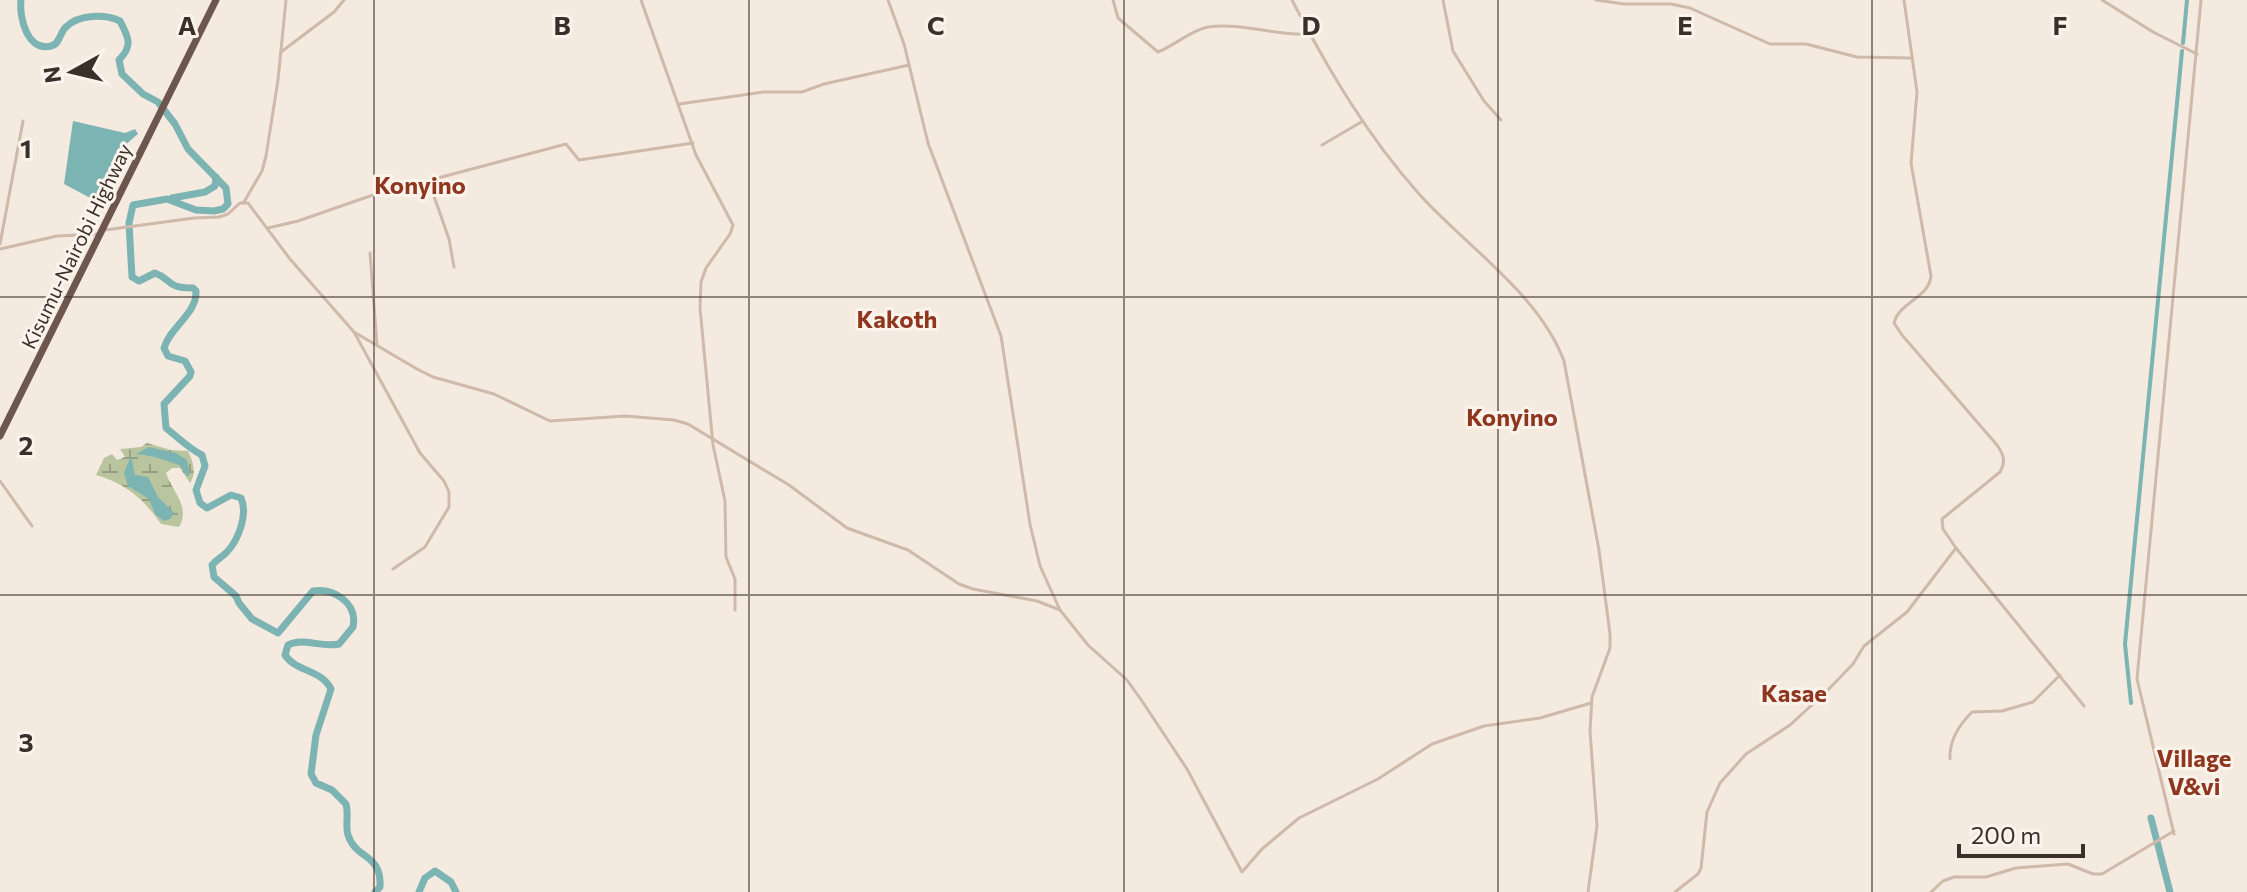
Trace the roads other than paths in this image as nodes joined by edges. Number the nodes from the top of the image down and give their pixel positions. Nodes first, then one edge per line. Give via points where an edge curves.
1 (216, 0) edge
2 (286, 0) edge
3 (344, 0) edge
4 (641, 0) edge
5 (888, 0) edge
6 (1113, 0) edge
7 (1292, 0) edge
8 (1443, 0) edge
9 (1596, 0) edge
10 (1904, 0) edge
11 (2102, 0) edge
12 (2201, 0) edge
13 (1310, 34) junction
14 (281, 52) junction
15 (2197, 54) junction
16 (1912, 58) junction
17 (909, 65) junction
18 (679, 104) junction
19 (1501, 120) dead end
20 (23, 121) dead end
21 (1363, 121) junction
22 (693, 143) junction
23 (1322, 145) dead end
24 (429, 182) junction
25 (244, 202) junction
26 (268, 228) dead end
27 (100, 232) junction
28 (0, 247) edge
29 (370, 253) dead end
30 (454, 267) dead end
31 (354, 332) junction
32 (378, 345) junction
33 (0, 436) edge
34 (712, 437) junction
35 (0, 481) edge
36 (32, 526) dead end
37 (1956, 548) junction
38 (393, 569) dead end
39 (735, 610) dead end
40 (1060, 610) junction
41 (2060, 675) junction
42 (1591, 703) junction
43 (2084, 706) dead end
44 (1950, 759) dead end
45 (1588, 892) edge
46 (1675, 892) edge
47 (1931, 892) edge

1 - 27 highway, Kisumu-Nairobi Highway
2 - 14 street
3 - 14 street
4 - 18 street
5 - 17 street
6 - 13 street via 1118,18 1158,52 1206,27
7 - 13 street
8 - 19 street via 1453,51
9 - 16 street via 1690,8 1770,44 1806,44 1857,57
10 - 16 street
11 - 15 street
12 - 15 street
13 - 21 street
14 - 25 street via 266,156
15 - 47 street via 2137,679 2174,832 2102,874 2068,864 2016,868 1986,877 1954,877
16 - 37 street via 1917,92 1911,163 1931,282 1898,312 1894,323 2004,460 2000,472 1942,519
17 - 18 street via 802,92
17 - 40 street via 928,143 1001,336 1030,524 1040,566
18 - 22 street
20 - 28 street
21 - 23 street
21 - 42 street via 1422,197 1503,275 1560,351 1610,634
22 - 24 street via 579,160 566,144
22 - 34 street via 733,225 701,282
24 - 26 street
24 - 30 street
25 - 27 street via 219,217
25 - 31 street
27 - 28 street
27 - 33 highway, Kisumu-Nairobi Highway
29 - 32 street
31 - 32 street
31 - 38 street via 420,453 449,492 449,507 425,547
32 - 34 street via 433,377 494,394 540,418 655,417 688,424
34 - 39 street via 725,501 726,557 735,579
34 - 40 street via 847,528 908,550 959,584
35 - 36 street
37 - 41 street
37 - 46 street via 1897,623 1864,646 1853,664 1790,725 1731,769 1711,798 1701,868
40 - 42 street via 1142,701 1187,769 1242,872 1299,818 1378,779 1432,744 1484,726
41 - 43 street
41 - 44 street via 2033,702 1972,712 1961,723
42 - 45 street via 1597,826

